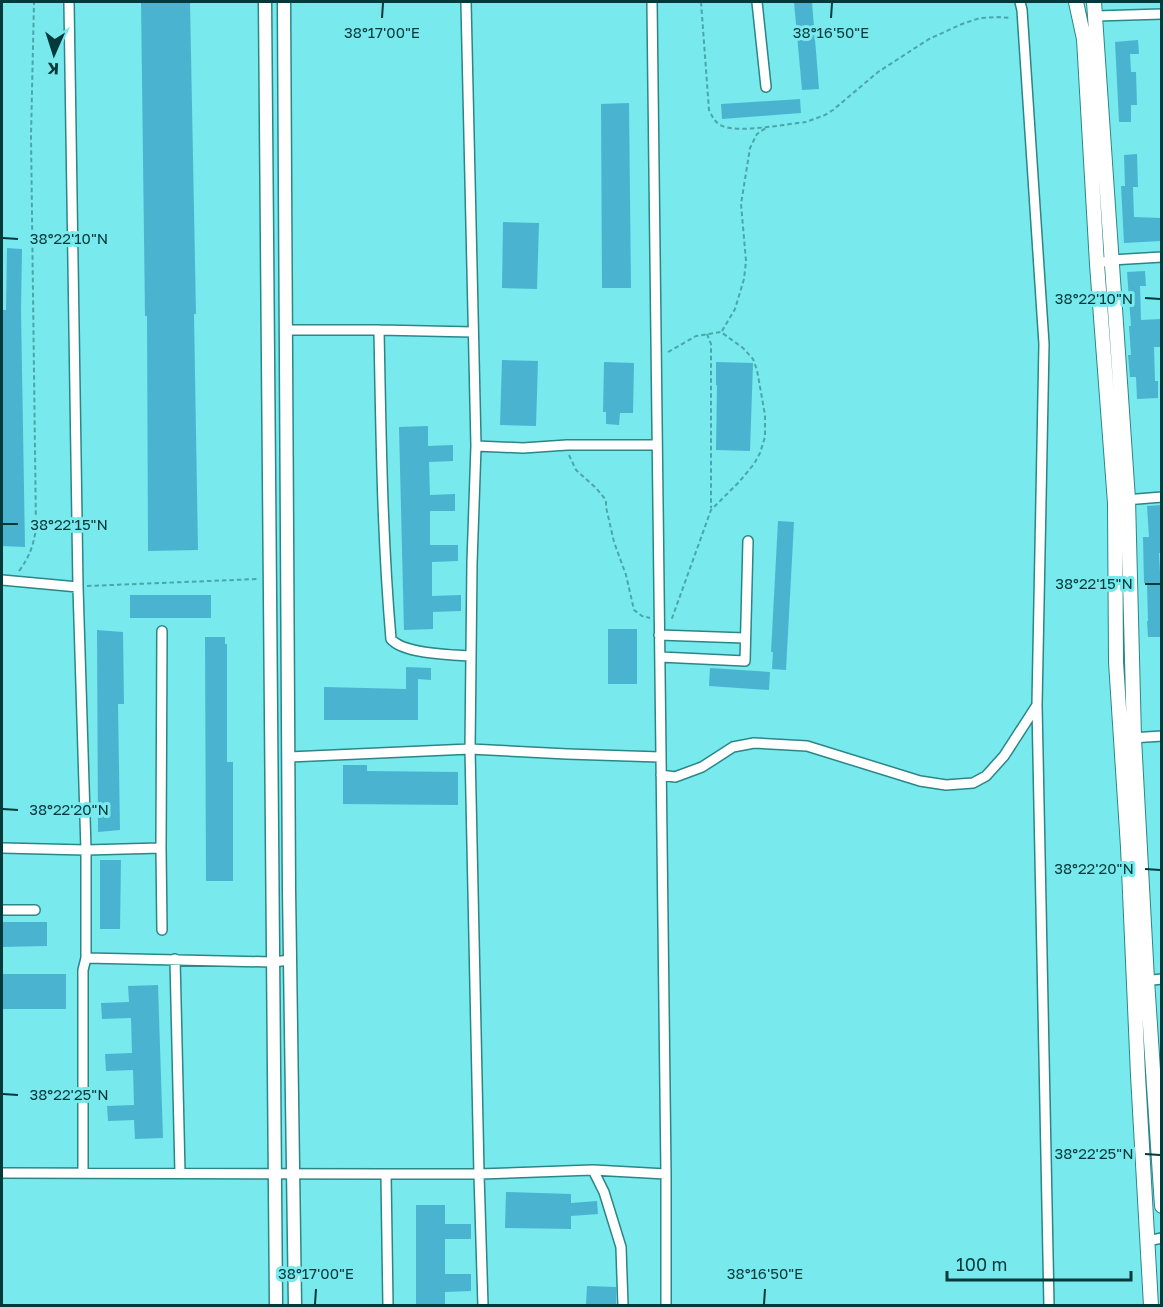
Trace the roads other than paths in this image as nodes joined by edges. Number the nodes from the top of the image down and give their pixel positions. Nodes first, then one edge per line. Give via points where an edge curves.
1 (69, 2) edge
2 (265, 2) edge
3 (284, 2) edge
4 (466, 2) edge
5 (652, 2) edge
6 (757, 2) edge
7 (1020, 2) edge
8 (1076, 2) edge
9 (1095, 8) edge
10 (1161, 14) edge
11 (766, 87) dead end
12 (1161, 257) edge
13 (1104, 262) junction
14 (287, 330) junction
15 (378, 330) junction
16 (473, 332) junction
17 (657, 445) junction
18 (476, 446) junction
19 (1161, 497) edge
20 (1121, 501) junction
21 (748, 541) dead end
22 (6, 581) edge
23 (78, 586) junction
24 (162, 631) dead end
25 (663, 635) junction
26 (745, 638) junction
27 (471, 656) junction
28 (660, 657) junction
29 (1037, 705) junction
30 (1161, 736) edge
31 (1127, 739) junction
32 (470, 749) junction
33 (289, 757) junction
34 (660, 757) junction
35 (661, 775) junction
36 (2, 848) edge
37 (161, 848) junction
38 (86, 850) junction
39 (2, 910) edge
40 (35, 910) dead end
41 (162, 930) dead end
42 (86, 958) junction
43 (175, 959) junction
44 (291, 960) junction
45 (272, 962) junction
46 (1161, 979) edge
47 (1140, 982) junction
48 (593, 1170) junction
49 (2, 1173) edge
50 (83, 1173) junction
51 (180, 1173) junction
52 (274, 1173) junction
53 (294, 1173) junction
54 (386, 1174) junction
55 (478, 1174) junction
56 (666, 1174) junction
57 (1161, 1206) edge
58 (1154, 1240) edge
59 (276, 1305) edge
60 (295, 1305) edge
61 (388, 1305) edge
62 (483, 1305) edge
63 (623, 1305) edge
64 (666, 1305) edge
65 (1049, 1305) edge
66 (1151, 1305) edge

1 - 23 street
2 - 45 street
3 - 14 street
4 - 16 street
5 - 17 street
6 - 11 street
7 - 29 street via 1044,344
8 - 13 main road
9 - 10 street
9 - 13 main road
12 - 13 street
13 - 20 main road
14 - 15 street
14 - 33 street
15 - 16 street
15 - 27 street via 391,639 395,644 435,654
16 - 18 street
17 - 18 street
17 - 25 street via 659,619
18 - 27 street
19 - 20 street
20 - 31 main road
21 - 26 street
22 - 23 street
23 - 38 street
24 - 37 street
25 - 26 street
25 - 28 street
26 - 28 street via 745,661
27 - 32 street
28 - 34 street
29 - 35 street via 1004,756 986,776 973,783 946,785 920,781 807,746 754,743 733,747 702,767 675,777
29 - 65 street
30 - 31 street
31 - 47 main road
32 - 33 street
32 - 34 street
32 - 55 street
33 - 44 street
34 - 35 street
35 - 56 street
36 - 38 street
37 - 38 street
37 - 41 street
38 - 42 street
39 - 40 street
42 - 43 street
42 - 50 street
43 - 45 street
43 - 51 street
44 - 45 street
44 - 53 street
45 - 52 street
46 - 47 street
47 - 57 main road
47 - 58 main road
48 - 55 street
48 - 56 street
48 - 63 street via 621,1247
49 - 50 street
50 - 51 street
51 - 52 street
52 - 53 street
52 - 59 street
53 - 54 street
53 - 60 street
54 - 55 street
54 - 61 street
55 - 62 street
56 - 64 street
58 - 66 main road

